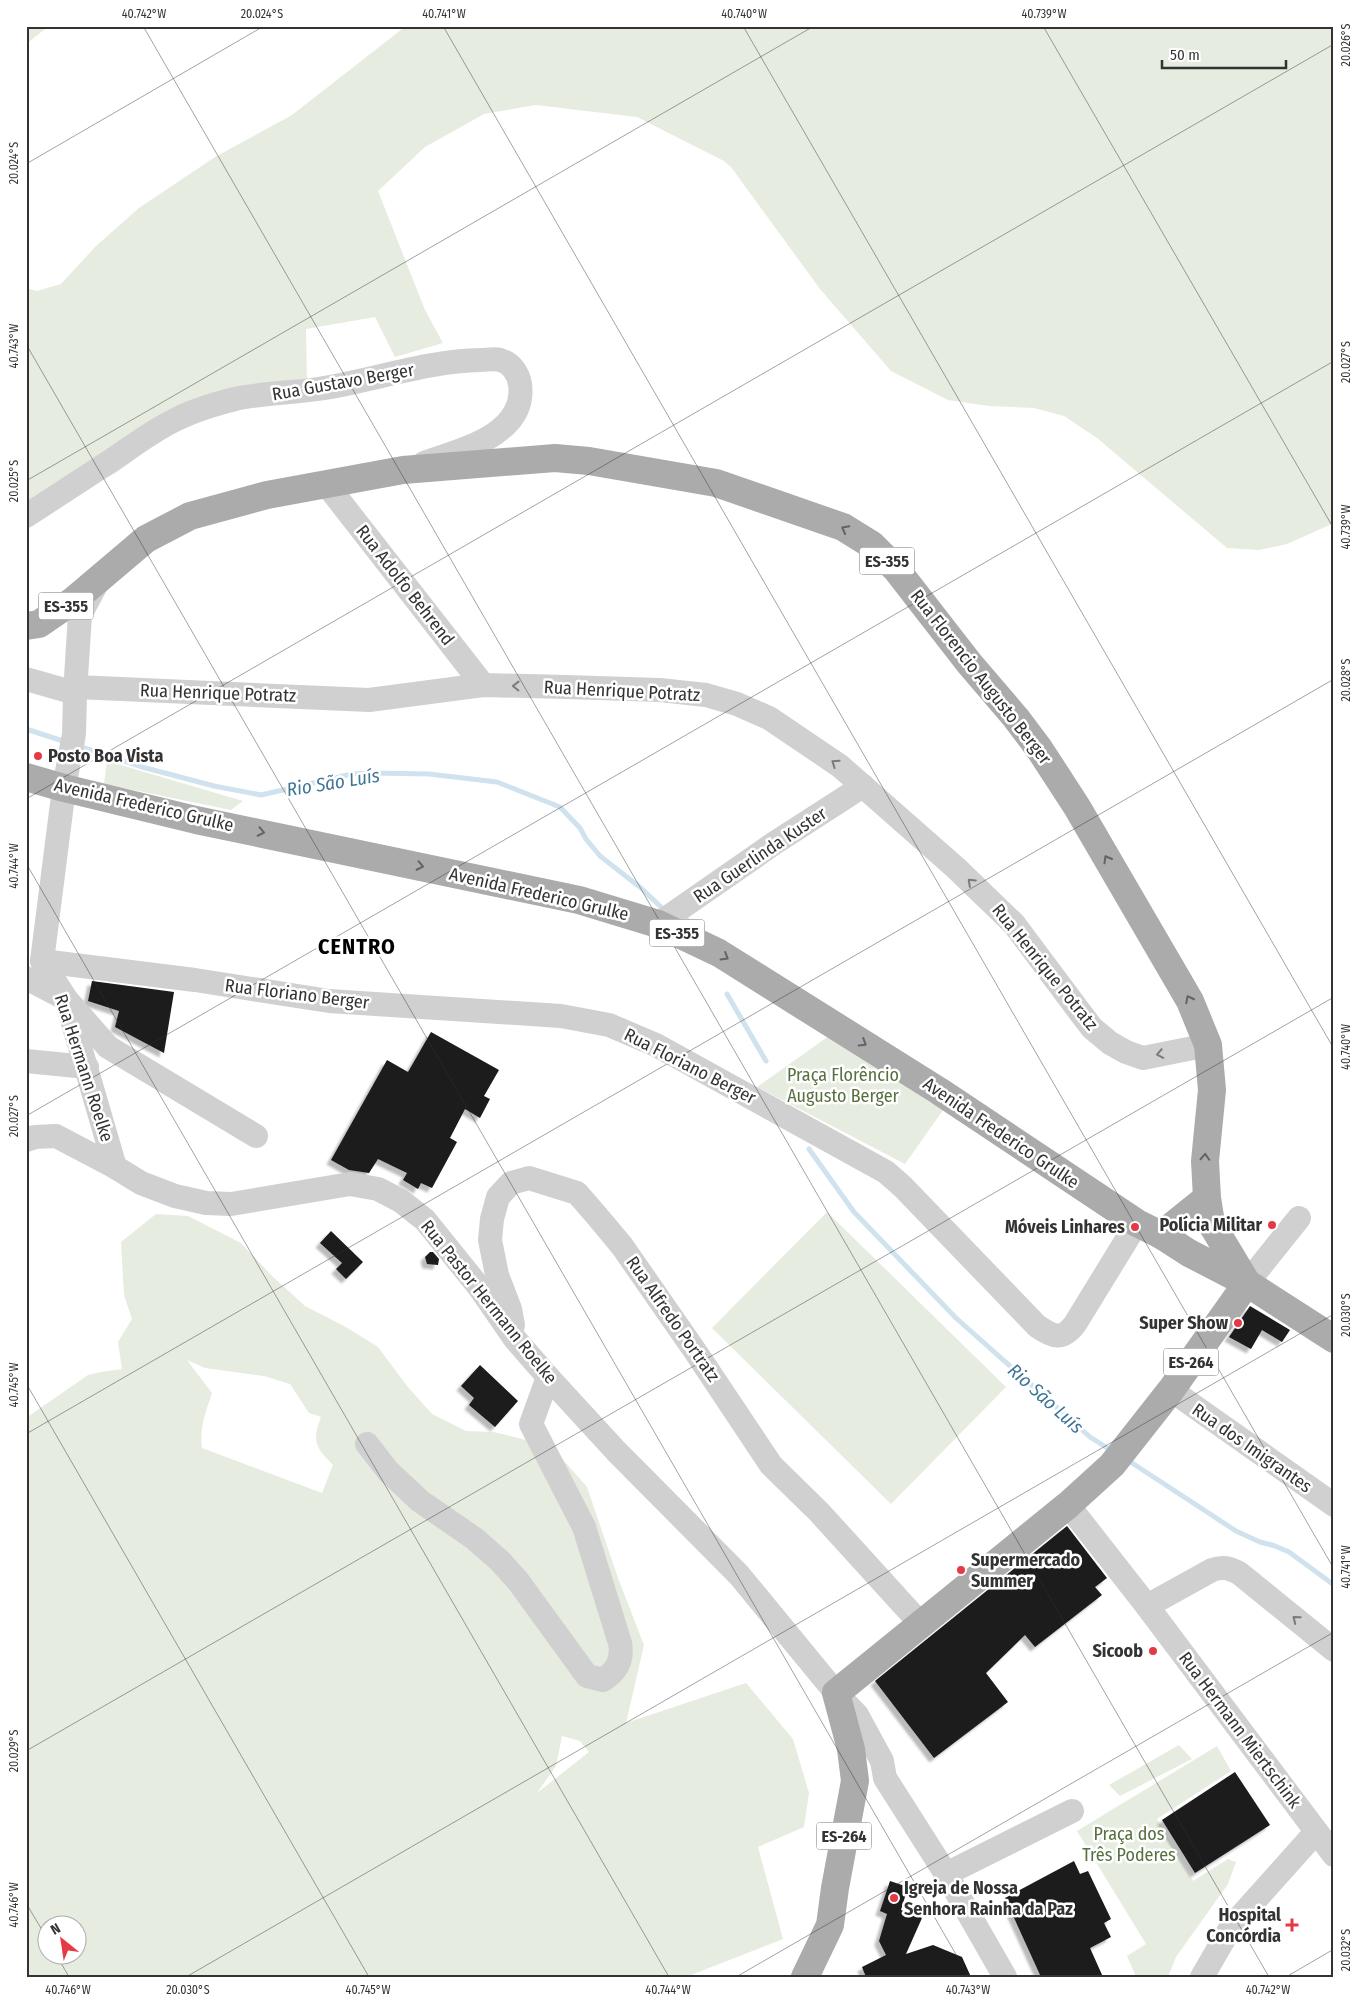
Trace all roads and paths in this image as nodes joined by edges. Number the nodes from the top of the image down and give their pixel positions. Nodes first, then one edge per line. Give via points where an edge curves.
1 (403, 470) junction
2 (327, 485) junction
3 (26, 516) edge
4 (100, 577) junction
5 (26, 626) edge
6 (26, 679) edge
7 (483, 685) junction
8 (75, 690) junction
9 (67, 776) junction
10 (26, 777) edge
11 (863, 786) junction
12 (658, 924) junction
13 (34, 970) edge
14 (66, 999) junction
15 (1208, 1045) junction
16 (26, 1061) edge
17 (87, 1067) junction
18 (256, 1136) dead end
19 (26, 1140) edge
20 (115, 1167) junction
21 (1207, 1198) junction
22 (1299, 1218) dead end
23 (1149, 1229) junction
24 (1247, 1283) junction
25 (515, 1340) junction
26 (1334, 1340) edge
27 (548, 1377) junction
28 (1170, 1390) junction
29 (367, 1444) dead end
30 (1068, 1505) junction
31 (1334, 1505) edge
32 (1147, 1606) junction
33 (920, 1623) junction
34 (1334, 1650) edge
35 (836, 1693) junction
36 (1072, 1811) dead end
37 (1316, 1832) junction
38 (1334, 1855) edge
39 (952, 1871) junction
40 (1003, 1965) edge
41 (805, 1977) edge
42 (1021, 1977) edge
43 (1202, 1977) edge

1 - 2 main road, Rua Florencio Augusto Berger / ES-355
1 - 3 street, Rua Gustavo Berger via 482,441 506,426 520,402 519,378 510,365 499,359 461,360 319,389 238,399 206,407 147,434
15 -> 1 main road, Rua Florencio Augusto Berger / ES-355 via 1186,992 1040,750 911,588 872,545 843,527 716,483 589,461 555,458
2 - 4 main road, Rua Florencio Augusto Berger / ES-355 via 267,495 190,516 146,539
2 - 7 street, Rua Adolfo Behrend
4 - 5 main road, Rua Florencio Augusto Berger / ES-355 via 39,624
4 - 8 street via 80,615
6 - 8 street, Rua Henrique Potratz
7 - 8 street, Rua Henrique Potratz via 369,700
11 -> 7 street, Rua Henrique Potratz via 840,766 769,718 706,694
8 - 9 street via 74,734
9 - 10 main road, Avenida Frederico Grulke / ES-355
9 -> 12 main road, Avenida Frederico Grulke / ES-355 via 196,820 580,900
9 - 13 street
11 - 12 street, Rua Guerlinda Kuster
15 -> 11 street, Rua Henrique Potratz via 1143,1058 1110,1044 1092,1028 1014,924
12 -> 23 main road, Avenida Frederico Grulke / ES-355 via 719,953 939,1091
13 - 14 street, Rua Hermann Roelke
13 - 23 street, Rua Floriano Berger via 195,980 329,1001 561,1016 608,1025 656,1045 886,1172 1038,1326 1053,1336 1070,1331
14 - 17 street, Rua Hermann Roelke
14 - 18 street via 108,1047
21 -> 15 main road, Rua Florencio Augusto Berger / ES-355 via 1205,1161 1212,1090
16 - 17 street
17 - 20 street, Rua Hermann Roelke
19 - 20 street, Rua Pastor Hermann Roelke via 56,1136
20 - 25 street, Rua Pastor Hermann Roelke via 141,1183 175,1196 231,1204 350,1184 378,1188 425,1220 479,1287
21 - 23 main road
21 - 24 main road, Rua Florencio Augusto Berger / ES-355 via 1211,1223
22 - 24 street
23 - 24 main road, Avenida Frederico Grulke / ES-355
24 - 26 main road, Avenida Frederico Grulke
24 - 28 main road, ES-264
25 - 27 street, Rua Pastor Hermann Roelke
25 - 33 street, Rua Alfredo Portratz via 510,1309 497,1275 490,1240 498,1197 511,1183 529,1178 577,1193 622,1246 771,1465 819,1512
27 - 29 street via 531,1424 584,1527 622,1650 614,1674 603,1680 587,1676 500,1561 475,1539 420,1501 388,1471
27 - 35 street, Rua Pastor Hermann Roelke via 739,1575
28 - 30 main road, ES-264 via 1112,1465
28 - 31 street, Rua dos Imigrantes
30 - 32 street, Rua Hermann Miertschink
30 - 33 main road, ES-264
34 -> 32 street via 1239,1573 1226,1567 1212,1570
32 - 37 street, Rua Hermann Miertschink
33 - 35 main road, ES-264
35 - 39 street, Rua Pastor Hermann Roelke via 857,1715 882,1760 885,1778
35 - 41 main road, ES-264 via 851,1749 855,1781 830,1925
36 - 39 street
37 - 38 street, Rua Hermann Miertschink
37 - 43 street via 1231,1926
39 - 40 street, Rua Pastor Hermann Roelke
40 - 42 street, Rua Pastor Hermann Roelke

